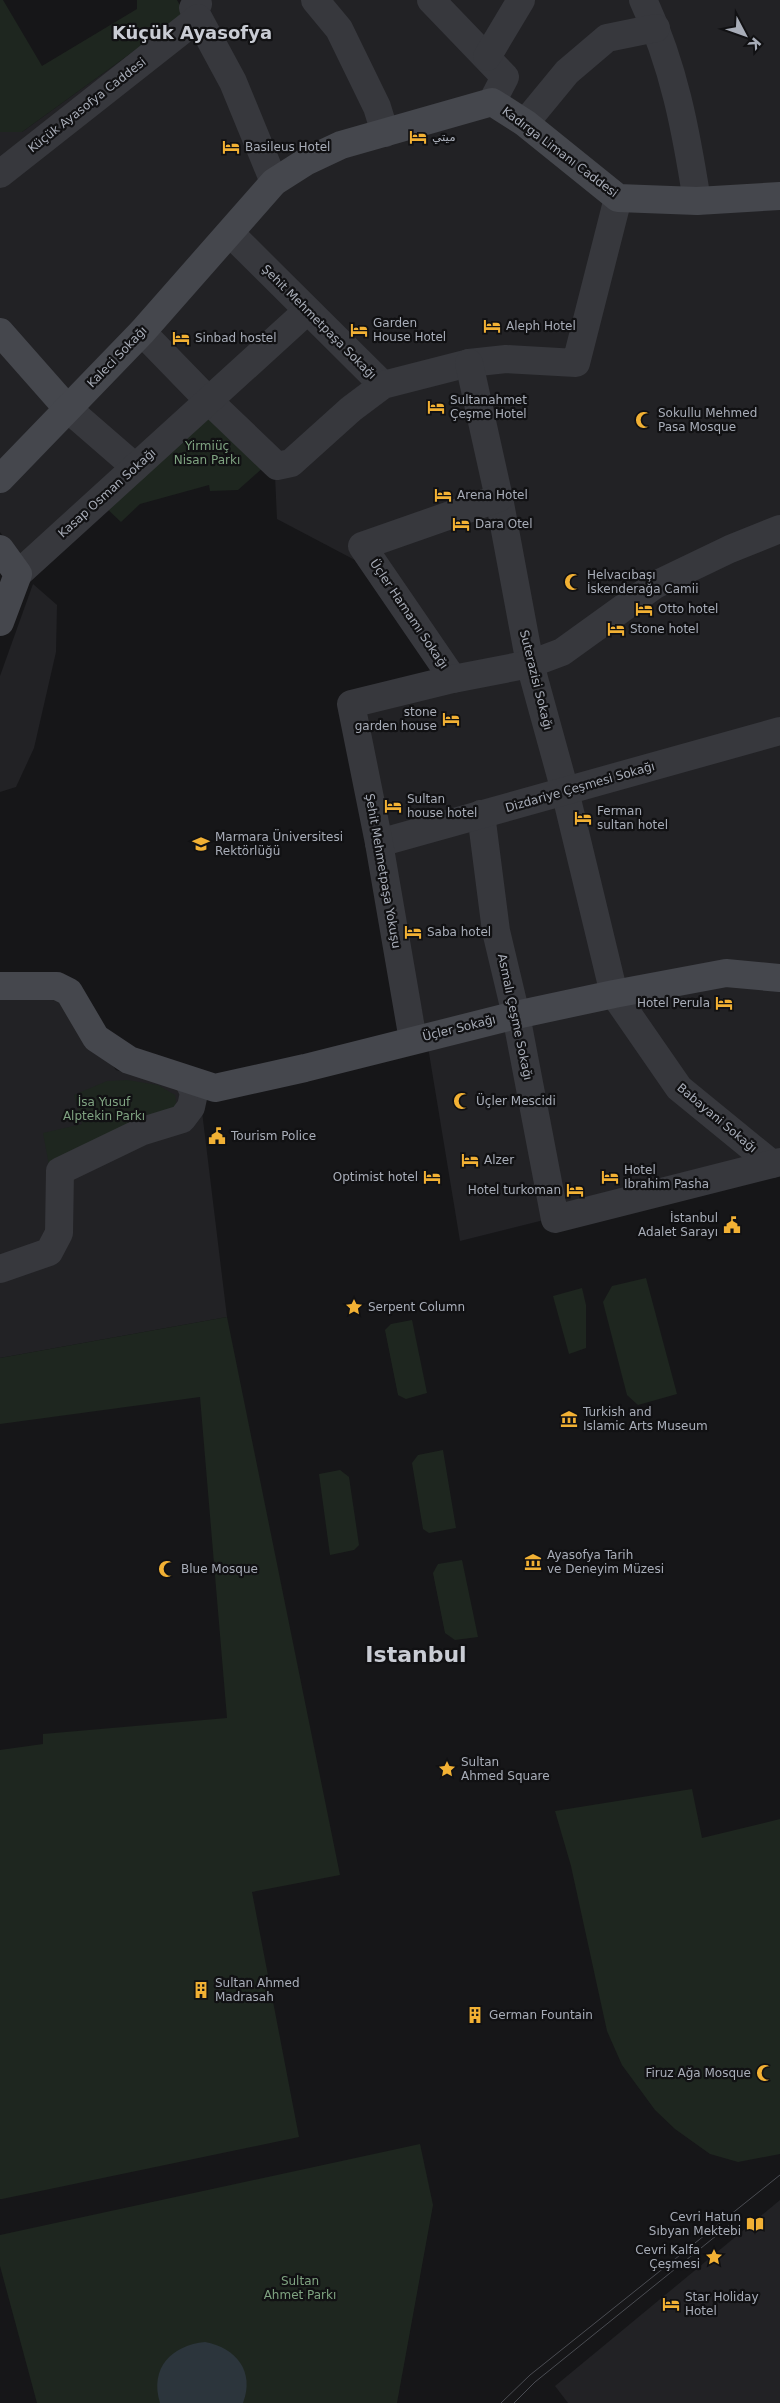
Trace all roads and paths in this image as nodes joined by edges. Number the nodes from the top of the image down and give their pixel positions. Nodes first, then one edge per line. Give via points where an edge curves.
1 (315, 0) edge
2 (431, 0) edge
3 (521, 0) edge
4 (642, 0) edge
5 (198, 9) edge
6 (656, 28) junction
7 (487, 58) junction
8 (492, 102) junction
9 (525, 123) junction
10 (385, 133) junction
11 (1, 171) edge
12 (274, 182) junction
13 (780, 196) edge
14 (618, 198) junction
15 (697, 201) junction
16 (230, 233) junction
17 (307, 311) junction
18 (0, 332) edge
19 (142, 332) junction
20 (469, 363) junction
21 (383, 385) junction
22 (208, 400) junction
23 (67, 408) junction
24 (135, 467) junction
25 (0, 479) edge
26 (499, 498) junction
27 (780, 529) edge
28 (0, 549) edge
29 (18, 574) junction
30 (0, 622) edge
31 (530, 664) junction
32 (453, 679) junction
33 (350, 704) joint
34 (780, 732) edge
35 (565, 791) junction
36 (481, 814) junction
37 (379, 843) junction
38 (780, 978) edge
39 (0, 986) edge
40 (614, 994) junction
41 (516, 1015) junction
42 (413, 1040) junction
43 (188, 1080) junction
44 (776, 1163) edge
45 (0, 1269) edge

1 - 10 street via 339,29 377,107
2 - 7 street
3 - 7 street
4 - 6 street
5 - 11 street, Küçük Ayasofya Caddesi
5 - 12 street via 233,82
6 - 9 street via 607,38 567,72
6 - 15 street via 683,117
7 - 8 street via 505,77
8 - 9 main road, Kadırga Limanı Caddesi
8 - 10 main road, Kadırga Limanı Caddesi
9 - 14 main road, Kadırga Limanı Caddesi
10 - 12 main road, Kadırga Limanı Caddesi via 315,157
12 - 16 main road, Kadırga Limanı Caddesi
13 - 15 main road, Kadırga Limanı Caddesi
14 - 15 main road, Kadırga Limanı Caddesi
14 - 20 street, Şehit Mehmetpaşa Sokağı via 576,363 506,359
16 - 17 street, Şehit Mehmetpaşa Sokağı
16 - 19 main road, Kaleci Sokağı
17 - 21 street, Şehit Mehmetpaşa Sokağı
17 - 22 street, Kasap Osman Sokağı
18 - 23 main road
19 - 22 street
19 - 23 main road, Kaleci Sokağı
20 - 21 street, Şehit Mehmetpaşa Sokağı
20 - 26 street, Suterazisi Sokağı
21 - 22 street via 291,463 277,466
22 - 24 street, Kasap Osman Sokağı
23 - 24 street
23 - 25 main road, Kaleci Sokağı
24 - 29 street, Kasap Osman Sokağı
26 - 31 street, Suterazisi Sokağı
26 - 32 street, Üçler Hamamı Sokağı via 362,546
27 - 31 street via 655,585 562,652
28 - 29 main road
29 - 30 main road
31 - 32 street, Üçler Hamamı Sokağı
31 - 35 street, Suterazisi Sokağı
32 - 33 street, Üçler Hamamı Sokağı
33 - 37 street, Şehit Mehmetpaşa Yokuşu
34 - 35 street, Dizdariye Çeşmesi Sokağı
35 - 36 street, Dizdariye Çeşmesi Sokağı
35 - 40 street, Suterazisi Sokağı
36 - 37 street, Dizdariye Çeşmesi Sokağı
36 - 41 street, Asmalı Çeşme Sokağı via 496,931
37 - 42 street, Şehit Mehmetpaşa Yokuşu
38 - 40 main road, Üçler Sokağı via 726,973
39 - 43 main road, Üçler Sokağı via 56,986 69,992 96,1038 129,1060
40 - 41 main road, Üçler Sokağı
40 - 44 street, Babayani Sokağı via 679,1088
41 - 42 main road, Üçler Sokağı
41 - 44 street, Asmalı Çeşme Sokağı via 555,1219
42 - 43 main road, Üçler Sokağı via 215,1088
43 - 45 street via 194,1094 191,1107 182,1119 143,1131 60,1171 60,1233 49,1252

